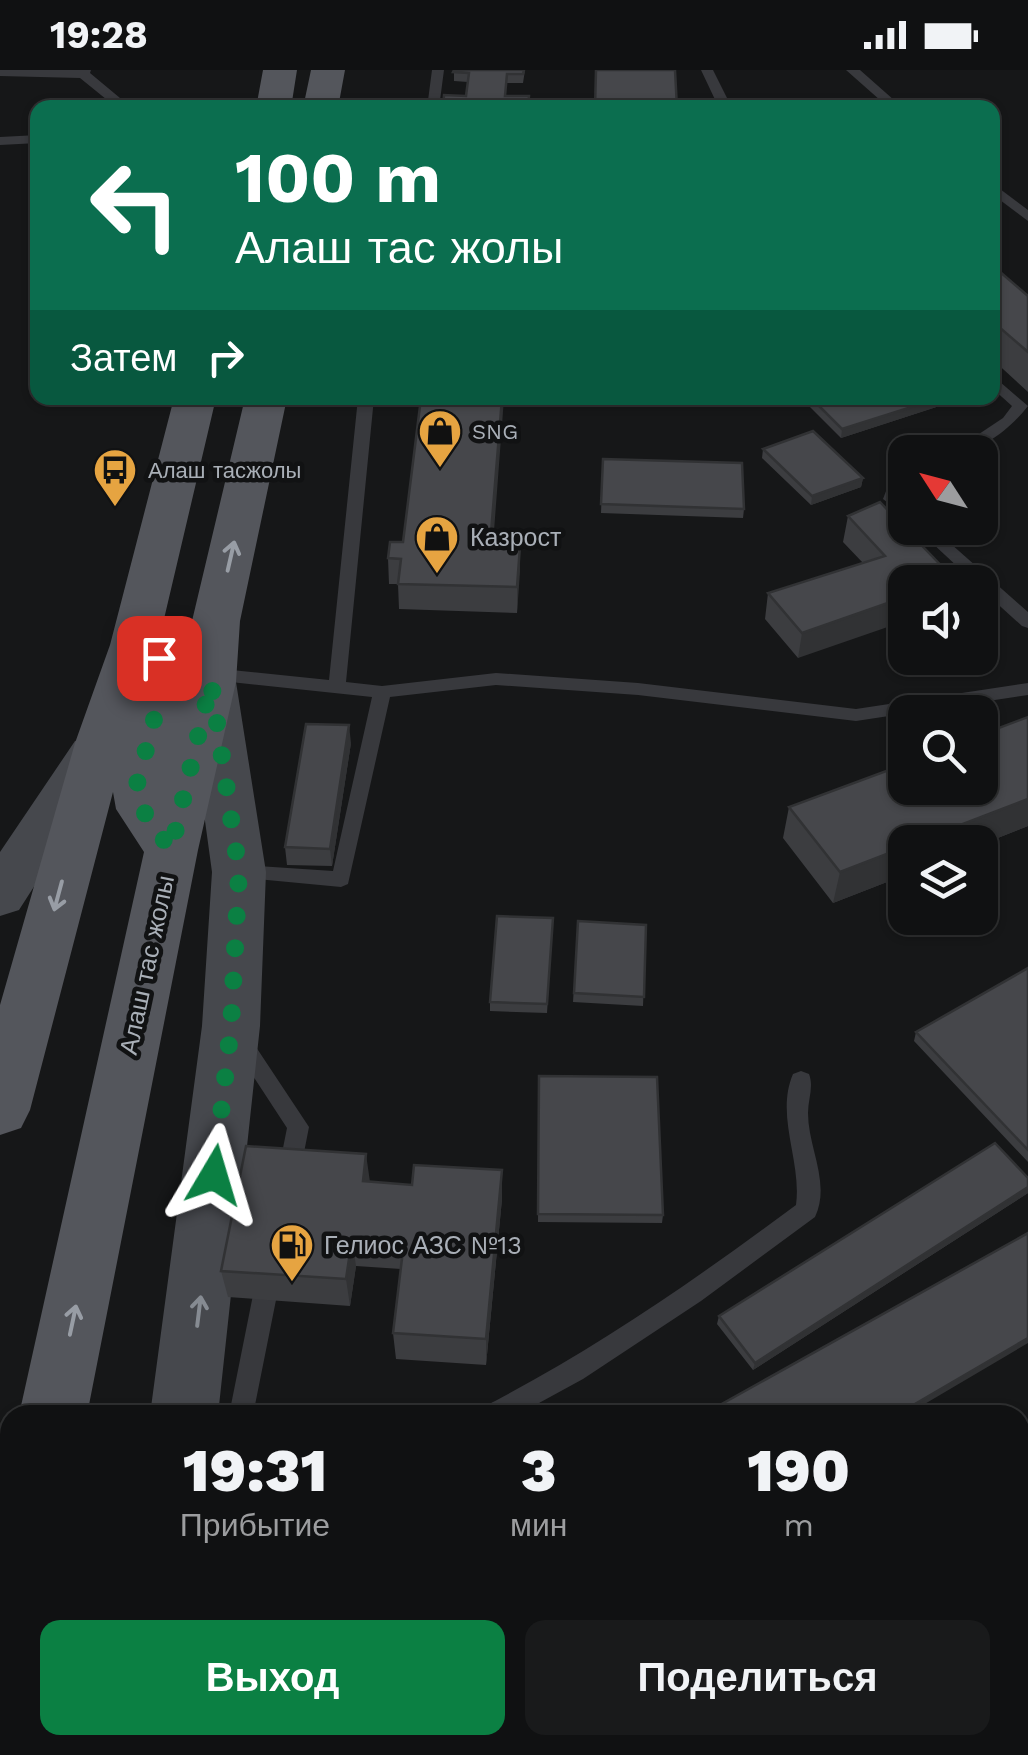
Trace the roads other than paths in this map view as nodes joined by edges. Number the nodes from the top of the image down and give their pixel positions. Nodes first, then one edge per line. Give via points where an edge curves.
1 (280, 70) edge
2 (328, 70) edge
3 (438, 70) edge
4 (707, 70) edge
5 (852, 70) edge
6 (0, 72) edge
7 (84, 72) edge
8 (117, 100) edge
9 (274, 100) edge
10 (322, 100) edge
11 (435, 100) edge
12 (722, 100) edge
13 (888, 100) edge
14 (30, 139) edge
15 (0, 140) edge
16 (1000, 194) edge
17 (1028, 217) edge
18 (1000, 387) edge
19 (194, 405) edge
20 (206, 405) edge
21 (265, 405) edge
22 (365, 405) edge
23 (986, 435) edge
24 (943, 545) edge
25 (1028, 622) edge
26 (134, 645) junction
27 (213, 659) junction
28 (337, 686) junction
29 (1028, 689) edge
30 (382, 692) junction
31 (100, 743) junction
32 (21, 845) edge
33 (171, 850) junction
34 (239, 872) junction
35 (0, 895) edge
36 (231, 1026) junction
37 (801, 1080) dead end
38 (0, 1110) edge
39 (283, 1204) edge
40 (276, 1242) edge
41 (55, 1405) edge
42 (201, 1405) edge
43 (204, 1405) edge
44 (513, 1405) edge

1 - 9 main road
2 - 10 main road
3 - 11 lane
4 - 12 lane
5 - 13 lane
6 - 7 lane
7 - 8 lane
14 - 15 lane
16 - 17 lane
18 - 23 lane via 1020,406
19 - 26 main road
20 - 27 main road via 213,410 214,432 175,606
27 -> 21 main road, Алаш тас жолы
22 - 28 lane
24 - 25 lane
26 - 31 main road
26 - 33 main road via 148,648 166,674 137,784 142,809
27 - 28 lane
27 - 33 main road, Алаш тас жолы
27 - 34 main road
28 - 30 lane
29 - 30 lane via 856,715 496,678
30 - 34 lane via 341,879
31 - 32 main road
31 -> 38 main road
32 - 35 main road
41 -> 33 main road, Алаш тас жолы
34 - 36 main road
36 - 39 lane via 298,1128
42 -> 36 main road
37 - 44 lane via 797,1115 810,1186 807,1210 704,1287
40 - 43 lane

